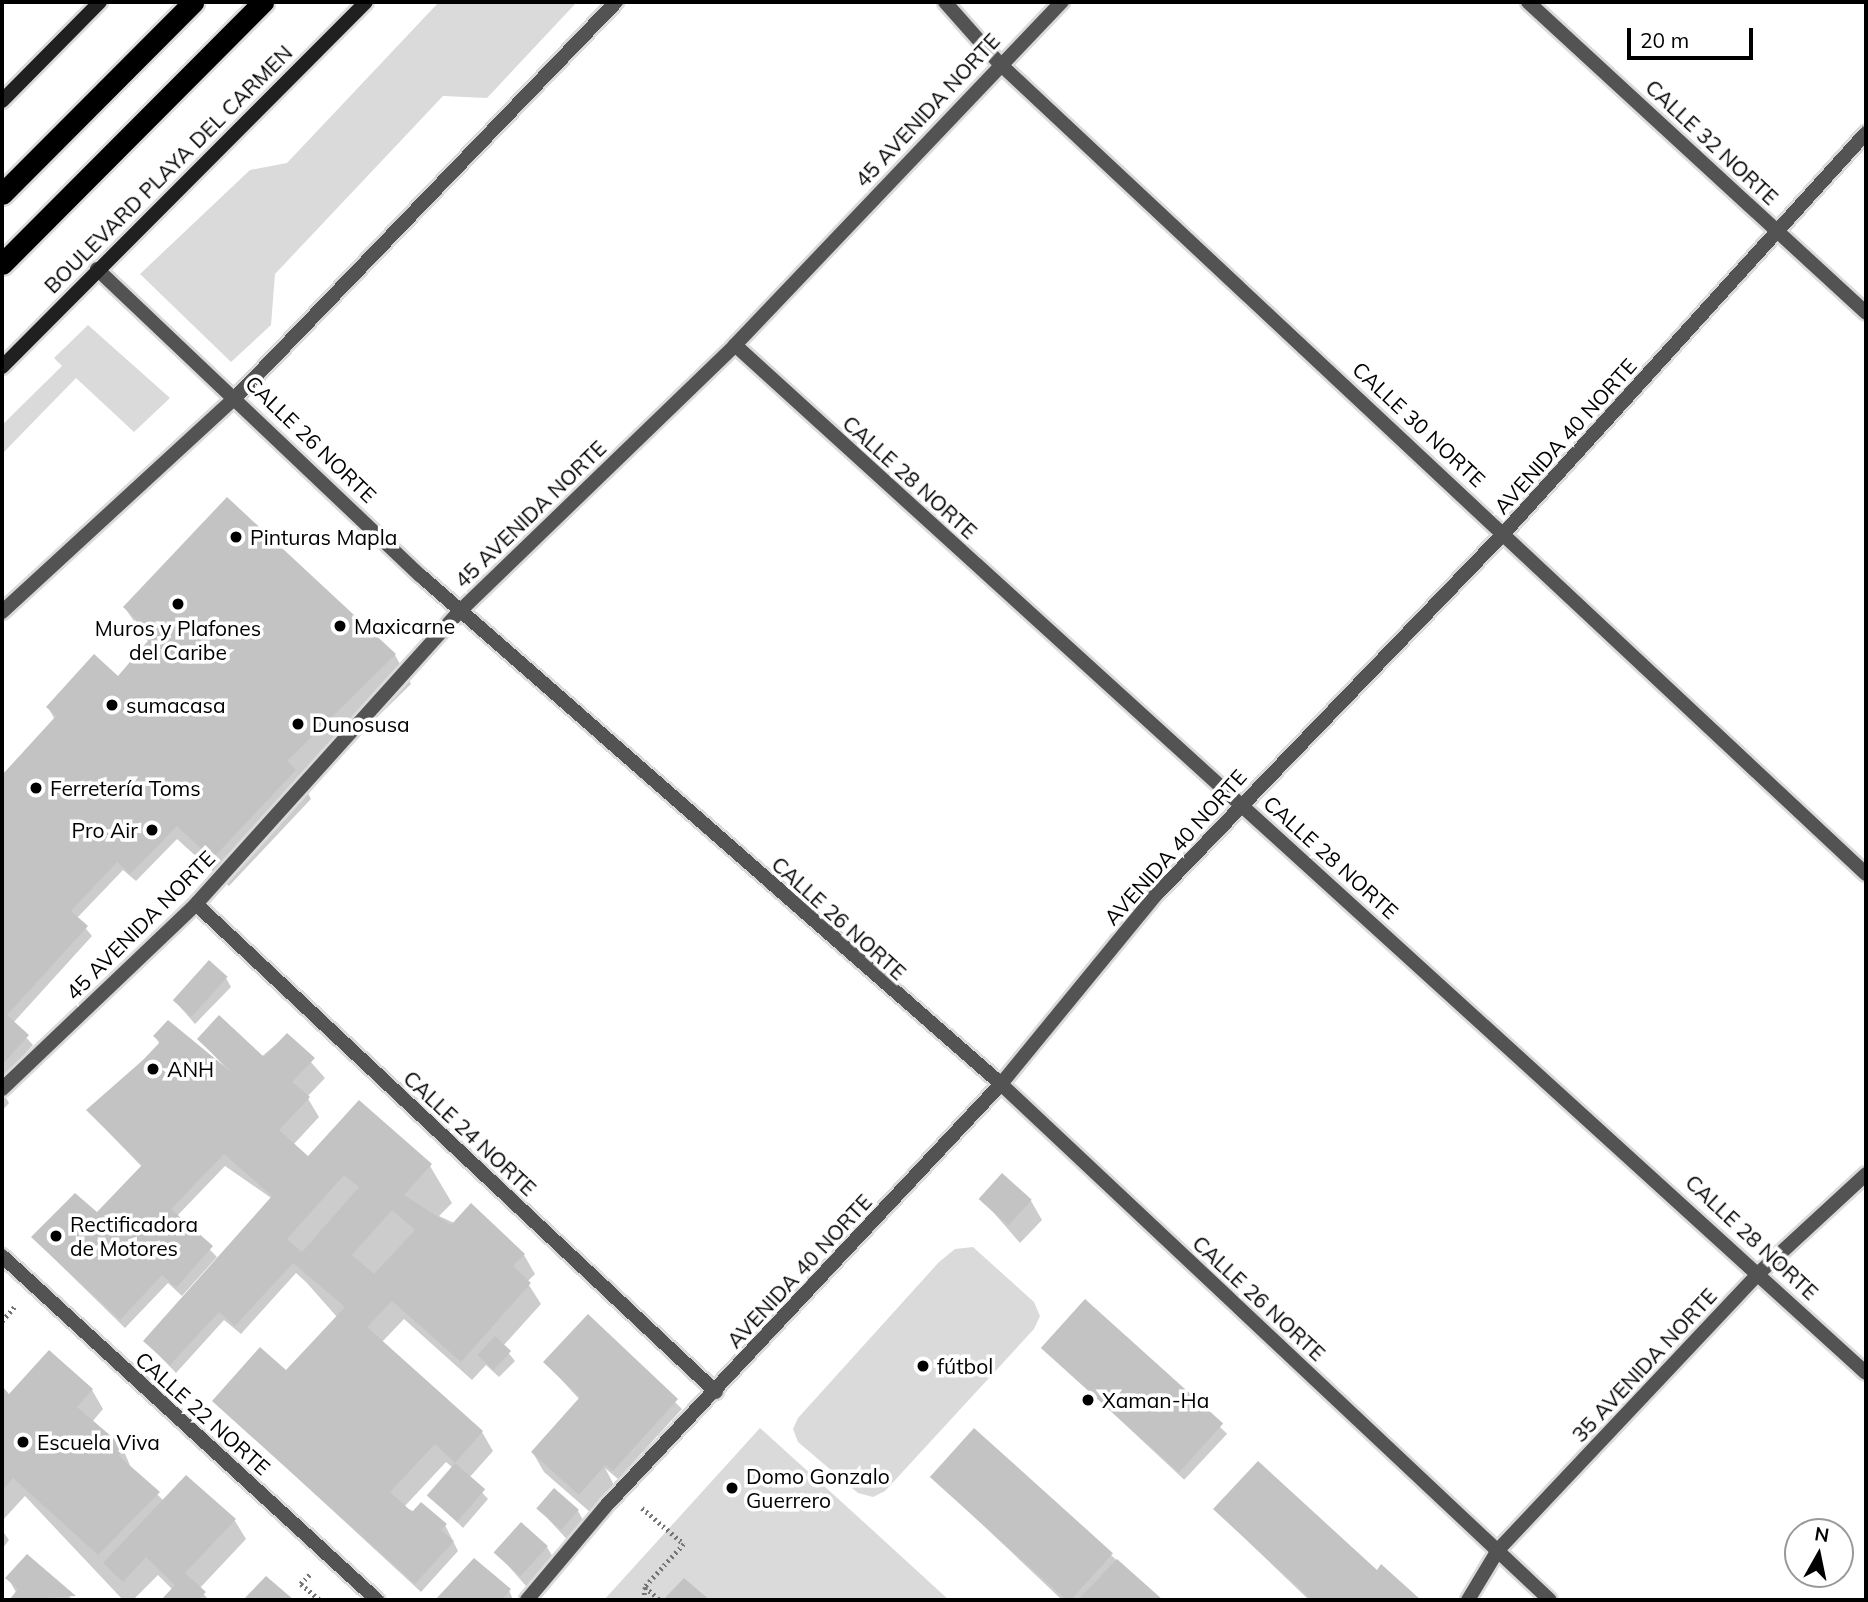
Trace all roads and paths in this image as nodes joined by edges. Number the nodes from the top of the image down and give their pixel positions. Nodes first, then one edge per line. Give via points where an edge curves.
1 (100, 2) edge
2 (193, 2) edge
3 (263, 2) edge
4 (366, 2) edge
5 (616, 2) edge
6 (945, 2) edge
7 (1062, 2) edge
8 (1528, 2) edge
9 (999, 63) junction
10 (2, 101) edge
11 (1866, 133) edge
12 (2, 194) edge
13 (1779, 232) junction
14 (2, 264) edge
15 (97, 269) junction
16 (1866, 313) edge
17 (735, 345) junction
18 (2, 367) edge
19 (237, 396) junction
20 (1505, 532) junction
21 (461, 610) junction
22 (2, 612) edge
23 (1242, 804) junction
24 (1866, 874) edge
25 (196, 904) junction
26 (1001, 1084) junction
27 (2, 1089) edge
28 (1866, 1174) edge
29 (2, 1256) edge
30 (1761, 1271) junction
31 (7, 1315) dead end
32 (2, 1321) edge
33 (1866, 1373) edge
34 (716, 1392) junction
35 (623, 1491) junction
36 (1498, 1550) junction
37 (645, 1587) junction
38 (307, 1588) dead end
39 (320, 1600) edge
40 (377, 1600) edge
41 (527, 1600) edge
42 (643, 1600) edge
43 (660, 1600) edge
44 (1468, 1600) edge
45 (1550, 1600) edge

1 - 10 main road
2 - 12 highway
3 - 14 highway
4 - 15 main road, BOULEVARD PLAYA DEL CARMEN
5 - 19 street
6 - 9 street, CALLE 30 NORTE
7 - 9 street, 45 AVENIDA NORTE
8 - 13 street, CALLE 32 NORTE
9 - 17 street, 45 AVENIDA NORTE
9 - 20 street, CALLE 30 NORTE
11 - 13 street, AVENIDA 40 NORTE
13 - 16 street, CALLE 32 NORTE
13 - 20 street, AVENIDA 40 NORTE
15 - 18 main road, BOULEVARD PLAYA DEL CARMEN
15 - 19 street, CALLE 26 NORTE
17 - 21 street, 45 AVENIDA NORTE
17 - 23 street, CALLE 28 NORTE
19 - 21 street, CALLE 26 NORTE
19 - 22 street
20 - 23 street, AVENIDA 40 NORTE
20 - 24 street, CALLE 30 NORTE
21 - 25 street, 45 AVENIDA NORTE
21 - 26 street, CALLE 26 NORTE
23 - 26 street, AVENIDA 40 NORTE via 1155,896
23 - 30 street, CALLE 28 NORTE
25 - 27 street, 45 AVENIDA NORTE
25 - 34 street, CALLE 24 NORTE
26 - 34 street, AVENIDA 40 NORTE
26 - 36 street, CALLE 26 NORTE
28 - 30 street, 35 AVENIDA NORTE
29 - 40 street, CALLE 22 NORTE
30 - 33 street, CALLE 28 NORTE
30 - 36 street, 35 AVENIDA NORTE
31 - 32 path
34 - 35 street, AVENIDA 40 NORTE
35 - 37 path via 684,1544
35 - 41 street, AVENIDA 40 NORTE
36 - 44 street, 35 AVENIDA NORTE
36 - 45 street, CALLE 26 NORTE
37 - 42 path
37 - 43 path
38 - 39 path

